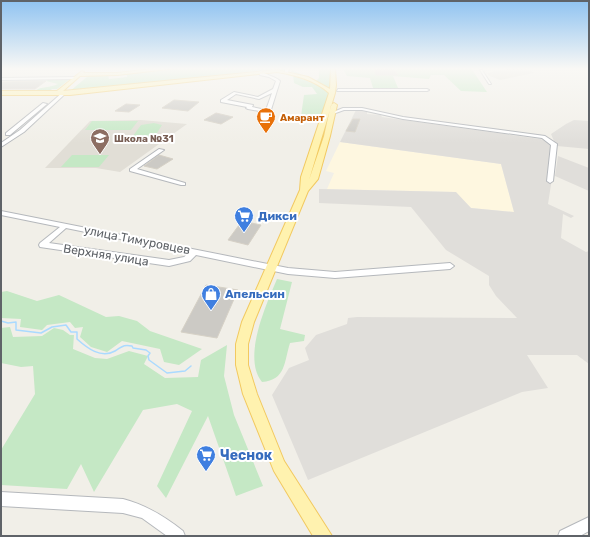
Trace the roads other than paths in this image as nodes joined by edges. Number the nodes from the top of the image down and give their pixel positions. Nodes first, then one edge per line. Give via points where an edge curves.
1 (58, 93) edge
2 (64, 93) edge
3 (235, 93) edge
4 (235, 93) edge
5 (268, 93) edge
6 (273, 93) edge
7 (333, 93) edge
8 (334, 93) edge
9 (334, 106) junction
10 (41, 107) junction
11 (50, 107) junction
12 (343, 109) junction
13 (333, 113) junction
14 (324, 118) junction
15 (331, 119) junction
16 (1, 139) edge
17 (317, 140) junction
18 (326, 141) junction
19 (1, 145) edge
20 (161, 150) dead end
21 (305, 177) junction
22 (314, 179) junction
23 (550, 181) dead end
24 (183, 184) dead end
25 (304, 190) junction
26 (1, 212) edge
27 (66, 226) junction
28 (195, 252) junction
29 (450, 266) dead end
30 (272, 267) junction
31 (1, 499) edge
32 (589, 524) edge
33 (178, 536) edge
34 (323, 536) edge
35 (565, 536) edge

1 - 10 street
2 - 11 street
3 - 6 street via 223,101 268,112
4 - 5 street via 258,98
7 - 14 main road
8 - 9 main road
9 - 12 street
9 - 13 main road
10 - 11 street
10 - 16 street
11 - 19 street
12 - 13 street
12 - 23 street via 367,110 403,118 547,138 554,144
13 - 15 main road
14 - 15 main road
14 - 17 main road
15 - 18 main road
17 - 18 main road via 322,143
17 - 21 main road
18 - 22 main road
20 - 24 street via 132,170
21 - 22 main road via 307,180
21 - 25 main road
22 - 25 main road
25 - 30 main road
26 - 27 street, улица Тимуровцев
27 - 28 street, улица Тимуровцев
27 - 28 street, Верхняя улица via 43,245 169,263 187,259
28 - 30 street, улица Тимуровцев
29 - 30 street via 335,275 295,272
30 - 34 main road via 248,322 242,344 242,365 250,394 278,466
31 - 33 street via 122,506 147,513
32 - 35 street

